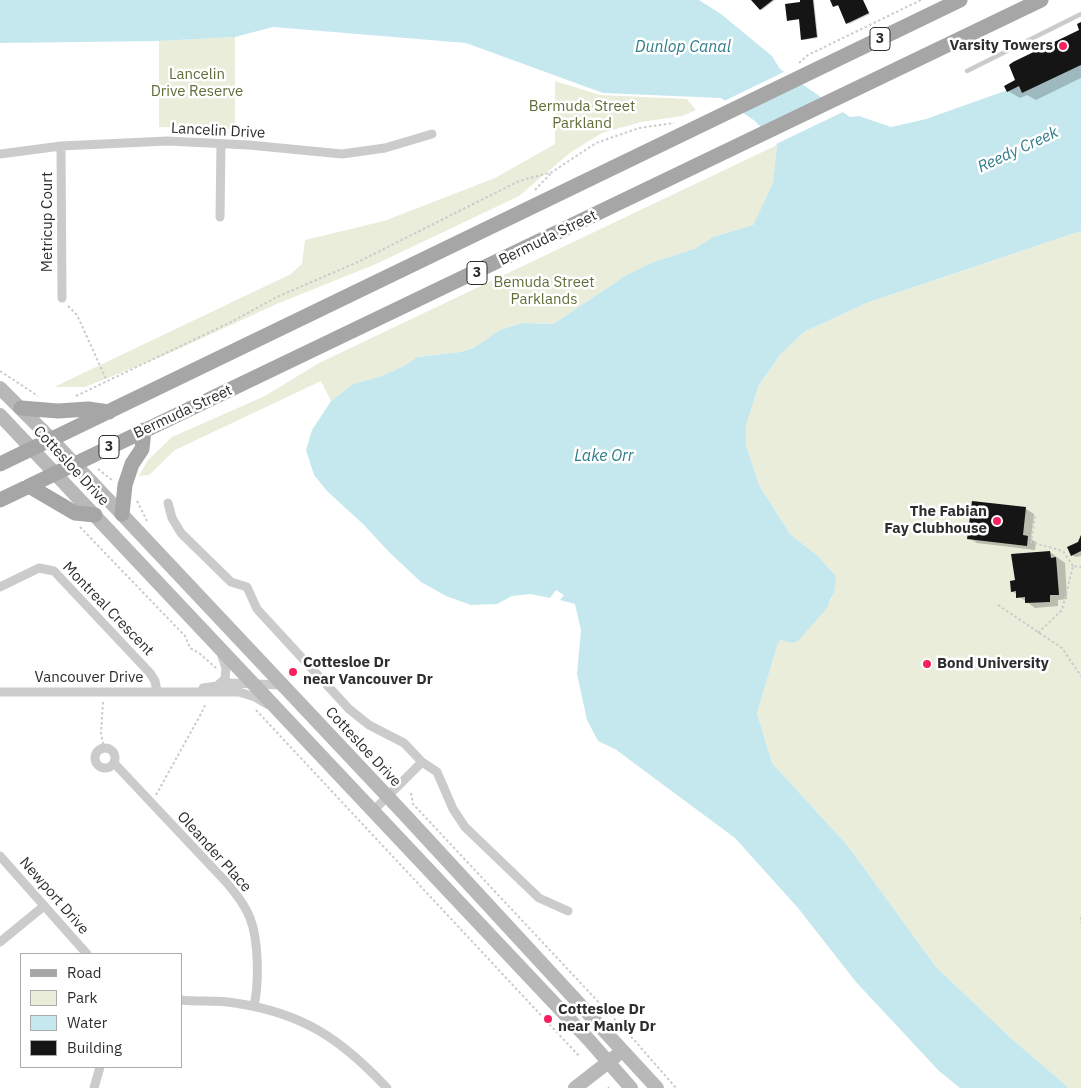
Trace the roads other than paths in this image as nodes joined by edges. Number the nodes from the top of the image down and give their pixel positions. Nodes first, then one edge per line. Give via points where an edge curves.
1 (960, 0) edge
2 (1041, 0) edge
3 (1081, 14) edge
4 (967, 71) dead end
5 (432, 134) dead end
6 (221, 144) junction
7 (61, 146) junction
8 (0, 154) edge
9 (220, 217) dead end
10 (62, 298) road end
11 (0, 388) edge
12 (21, 408) junction
13 (108, 412) junction
14 (0, 415) edge
15 (144, 430) junction
16 (52, 440) junction
17 (33, 448) junction
18 (0, 464) edge
19 (75, 464) junction
20 (56, 473) junction
21 (29, 486) junction
22 (0, 500) edge
23 (168, 503) dead end
24 (122, 514) junction
25 (94, 515) junction
26 (0, 587) edge
27 (218, 647) junction
28 (253, 684) junction
29 (282, 685) junction
30 (217, 686) junction
31 (157, 691) junction
32 (178, 691) junction
33 (0, 692) edge
34 (277, 709) junction
35 (114, 762) junction
36 (422, 762) junction
37 (387, 797) junction
38 (373, 811) junction
39 (0, 856) edge
40 (44, 906) junction
41 (568, 911) dead end
42 (0, 942) edge
43 (86, 953) edge
44 (182, 1000) edge
45 (254, 1006) junction
46 (624, 1050) junction
47 (608, 1062) junction
48 (100, 1068) edge
49 (94, 1088) edge
50 (387, 1088) edge
51 (575, 1088) edge
52 (631, 1088) edge
53 (657, 1088) edge

1 - 13 main road, 3 via 797,73 716,118
2 - 15 main road, Bermuda Street / 3
3 - 4 lane
5 - 6 street, Lancelin Drive via 385,148 342,154
6 - 7 street, Lancelin Drive via 167,141
6 - 9 street
7 - 8 street, Lancelin Drive
7 - 10 street, Metricup Court
11 - 12 main road, Cottesloe Drive
12 - 13 main road
12 - 16 main road, Cottesloe Drive
13 - 16 main road, 3
14 - 17 main road, Cottesloe Drive
15 - 19 main road, Bermuda Street / 3
15 - 24 main road via 142,449 128,476
16 - 17 main road, 3
16 - 19 main road, Cottesloe Drive
17 - 18 main road, 3
17 - 20 main road, Cottesloe Drive
19 - 20 main road, Bermuda Street / 3
19 - 24 main road, Cottesloe Drive
20 - 21 main road, Bermuda Street / 3
20 - 25 main road, Cottesloe Drive
21 - 22 main road, Bermuda Street / 3
21 - 25 main road via 76,513
23 - 36 street via 172,518 182,533 231,582 246,587 257,609 349,709 369,725 404,743
24 - 29 main road, Cottesloe Drive
25 - 27 main road, Cottesloe Drive
26 - 31 street, Montreal Crescent via 39,568 54,571 150,673
27 - 28 main road, Cottesloe Drive
27 - 30 street via 227,673
28 - 29 street, Vancouver Drive
28 - 30 street, Vancouver Drive
28 - 34 main road, Cottesloe Drive
29 - 37 main road, Cottesloe Drive
30 - 32 street, Vancouver Drive
31 - 32 street, Vancouver Drive
31 - 33 street, Vancouver Drive
32 - 34 street, Vancouver Drive via 245,693
34 - 38 main road, Cottesloe Drive
35 - 35 street, Oleander Place via 107,768 97,765 96,754 104,748 114,754
35 - 45 street, Oleander Place via 227,883 250,918 255,934 257,994
36 - 37 street
36 - 41 street via 437,772 453,809 465,827 539,898
37 - 38 street
37 - 46 main road, Cottesloe Drive
38 - 47 main road, Cottesloe Drive
39 - 40 street, Newport Drive
40 - 42 street
40 - 43 street, Newport Drive
44 - 45 street
45 - 50 street via 327,1034 362,1061
46 - 47 main road
46 - 53 main road, Cottesloe Drive
47 - 51 main road
47 - 52 main road, Cottesloe Drive
48 - 49 street

